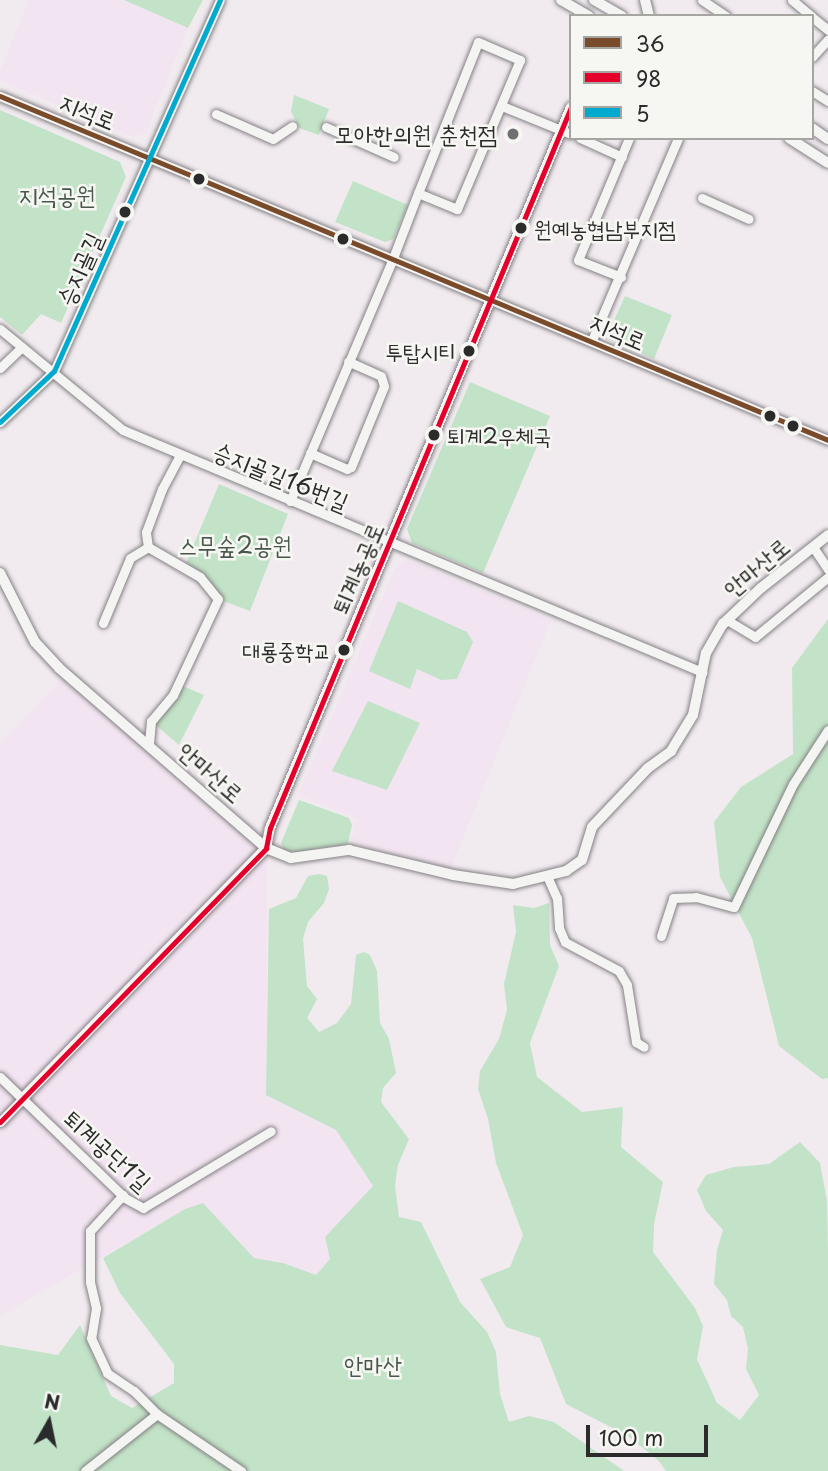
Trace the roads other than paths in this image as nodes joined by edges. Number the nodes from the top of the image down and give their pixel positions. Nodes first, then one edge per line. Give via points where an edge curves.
1 (220, 0) edge
2 (561, 0) edge
3 (594, 0) edge
4 (620, 0) edge
5 (702, 0) edge
6 (792, 0) edge
7 (586, 14) edge
8 (616, 14) edge
9 (723, 14) edge
10 (810, 14) edge
11 (814, 18) edge
12 (828, 30) edge
13 (828, 40) edge
14 (814, 55) edge
15 (0, 96) edge
16 (502, 106) junction
17 (216, 114) dead end
18 (292, 126) dead end
19 (326, 127) dead end
20 (566, 132) edge
21 (584, 140) edge
22 (628, 140) edge
23 (677, 140) edge
24 (792, 140) edge
25 (394, 157) dead end
26 (622, 157) junction
27 (150, 158) junction
28 (828, 163) edge
29 (418, 193) junction
30 (702, 198) dead end
31 (749, 219) dead end
32 (393, 258) junction
33 (621, 276) junction
34 (490, 299) junction
35 (0, 329) edge
36 (592, 340) junction
37 (22, 347) junction
38 (348, 361) junction
39 (0, 368) edge
40 (54, 371) junction
41 (0, 422) edge
42 (828, 440) edge
43 (310, 453) junction
44 (180, 455) junction
45 (290, 501) junction
46 (828, 535) edge
47 (391, 541) junction
48 (148, 547) junction
49 (813, 547) junction
50 (828, 569) edge
51 (0, 573) edge
52 (828, 577) edge
53 (727, 620) junction
54 (103, 623) dead end
55 (702, 672) junction
56 (828, 730) edge
57 (149, 745) junction
58 (266, 848) junction
59 (547, 876) junction
60 (661, 936) dead end
61 (644, 1047) dead end
62 (0, 1077) edge
63 (23, 1098) junction
64 (0, 1122) edge
65 (271, 1131) dead end
66 (123, 1195) junction
67 (157, 1414) junction
68 (85, 1471) edge
69 (241, 1471) edge

1 - 27 street, 승지골길
2 - 7 street
3 - 8 street
4 - 8 street
5 - 9 street
6 - 10 street
11 - 12 street
13 - 14 street
15 - 27 street, 지석로
16 - 20 street
16 - 29 street via 457,209
16 - 29 street via 520,60 478,41
17 - 18 street via 273,139
19 - 25 street
20 - 34 street, 퇴계농공로
21 - 26 street
22 - 26 street
23 - 33 street
24 - 28 street
26 - 33 street via 578,260
27 - 32 street, 지석로
27 - 40 street, 승지골길
29 - 32 street
30 - 31 street
32 - 34 street, 지석로
32 - 38 street
33 - 36 street
34 - 36 street, 지석로
34 - 47 street, 퇴계농공로
35 - 37 street, 승지골길16번길
36 - 42 street, 지석로
37 - 39 street
37 - 40 street, 승지골길16번길
38 - 43 street
38 - 43 street via 381,376 384,386 351,467
40 - 41 street, 승지골길
40 - 44 street, 승지골길16번길 via 123,430
43 - 45 street
44 - 45 street, 승지골길16번길
44 - 48 street via 146,532
45 - 47 street, 승지골길16번길
46 - 49 street, 안마산로
47 - 55 street, 승지골길16번길
47 - 58 street, 퇴계농공로 via 270,828
48 - 54 street via 130,558
48 - 57 street via 200,577 218,599 173,695 151,721
49 - 50 street, 안마산로
49 - 53 street, 안마산로
51 - 57 street, 안마산로 via 34,642
52 - 53 street, 안마산로 via 755,637
53 - 55 street, 안마산로 via 706,653
55 - 59 street, 안마산로 via 693,715 671,751 648,768 592,827 582,860
56 - 60 street via 793,784 734,907 696,897 673,898
57 - 58 street, 안마산로
58 - 59 street, 안마산로 via 291,858 349,850 513,884
58 - 63 street, 퇴계농공로
59 - 61 street via 565,942 619,971 627,985 636,1042
62 - 63 street, 퇴계공단1길
63 - 64 street, 퇴계농공로
63 - 66 street, 퇴계공단1길
65 - 66 street, 퇴계공단1길 via 143,1208
66 - 67 street via 90,1231 90,1282 96,1308 91,1338 107,1373
67 - 68 street
67 - 69 street

